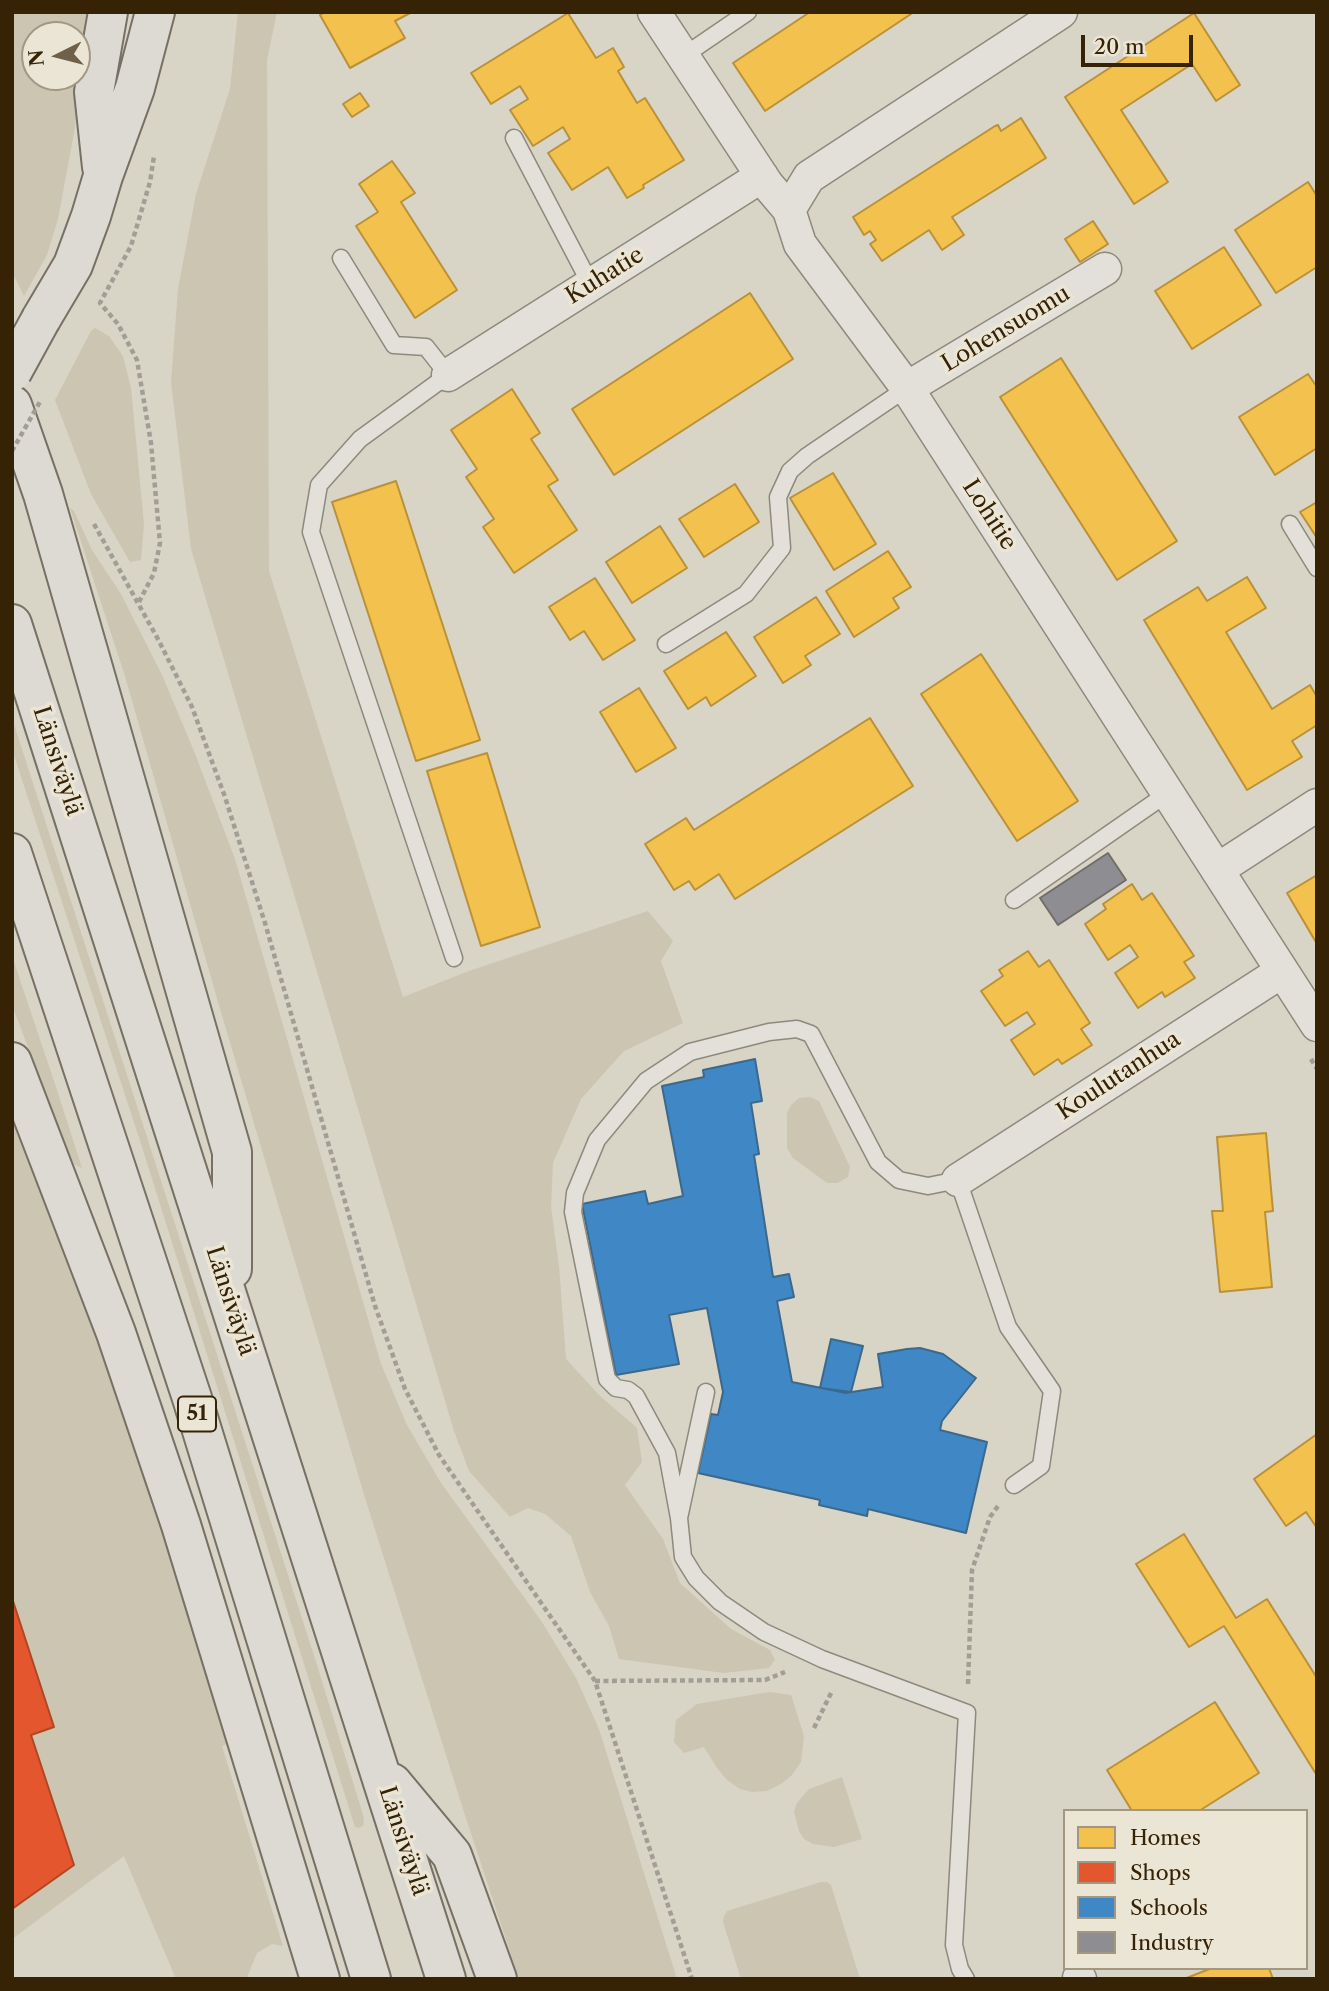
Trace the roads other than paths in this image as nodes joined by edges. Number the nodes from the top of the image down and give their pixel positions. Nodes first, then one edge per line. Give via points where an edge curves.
1 (108, 12) edge
2 (155, 12) edge
3 (654, 12) edge
4 (748, 12) edge
5 (1061, 12) edge
6 (682, 57) junction
7 (514, 138) dead end
8 (103, 176) junction
9 (762, 176) junction
10 (789, 210) junction
11 (341, 258) dead end
12 (1105, 270) dead end
13 (591, 285) junction
14 (448, 375) junction
15 (907, 388) junction
16 (28, 393) edge
17 (1290, 524) dead end
18 (1317, 568) edge
19 (12, 624) edge
20 (666, 644) dead end
21 (1168, 793) junction
22 (1317, 805) edge
23 (12, 853) edge
24 (1217, 870) junction
25 (1014, 900) dead end
26 (454, 958) dead end
27 (1281, 972) junction
28 (1317, 1026) edge
29 (12, 1062) edge
30 (958, 1180) junction
31 (232, 1306) junction
32 (706, 1392) dead end
33 (1014, 1485) road end
34 (679, 1518) junction
35 (380, 1770) junction
36 (320, 1979) edge
37 (371, 1979) edge
38 (446, 1979) edge
39 (497, 1979) edge
40 (966, 1979) edge

1 - 8 main road via 94,92
2 - 8 main road via 135,88
3 - 6 street, Lohitie
4 - 6 lane
5 - 10 street via 809,177
6 - 9 street, Lohitie
7 - 13 lane
8 - 16 main road, bridge via 73,265 41,319
9 - 10 street, Lohitie
9 - 13 street, Kuhatie
10 - 15 street, Lohitie via 800,244
11 - 14 lane via 394,345 426,347
12 - 15 street, Lohensuomu
13 - 14 street, Kuhatie
14 - 26 lane via 360,439 319,485 311,532
15 - 20 lane via 790,471 778,498 782,548 746,594
15 - 21 street, Lohitie
16 - 31 main road via 43,494 232,1152
17 - 18 lane
19 - 31 main road, Länsiväylä
21 - 24 street, Lohitie
21 - 25 lane
22 - 24 street
23 - 37 main road, 51 via 192,1398
24 - 27 street, Lohitie
27 - 28 street, Lohitie
27 - 30 street, Koulutanhua
29 - 36 main road via 116,1333 181,1525
30 - 33 lane via 1008,1327 1052,1391 1041,1466
30 - 34 lane via 928,1186 900,1180 878,1162 811,1034 797,1029 690,1052 646,1081 605,1130 575,1193 573,1212 607,1378 616,1388 636,1396 667,1453
31 - 35 main road, Länsiväylä
32 - 34 lane
34 - 40 lane via 683,1557 696,1578 720,1602 764,1632 822,1659 967,1713 954,1945
35 - 38 main road, Länsiväylä
35 - 39 main road via 452,1855

